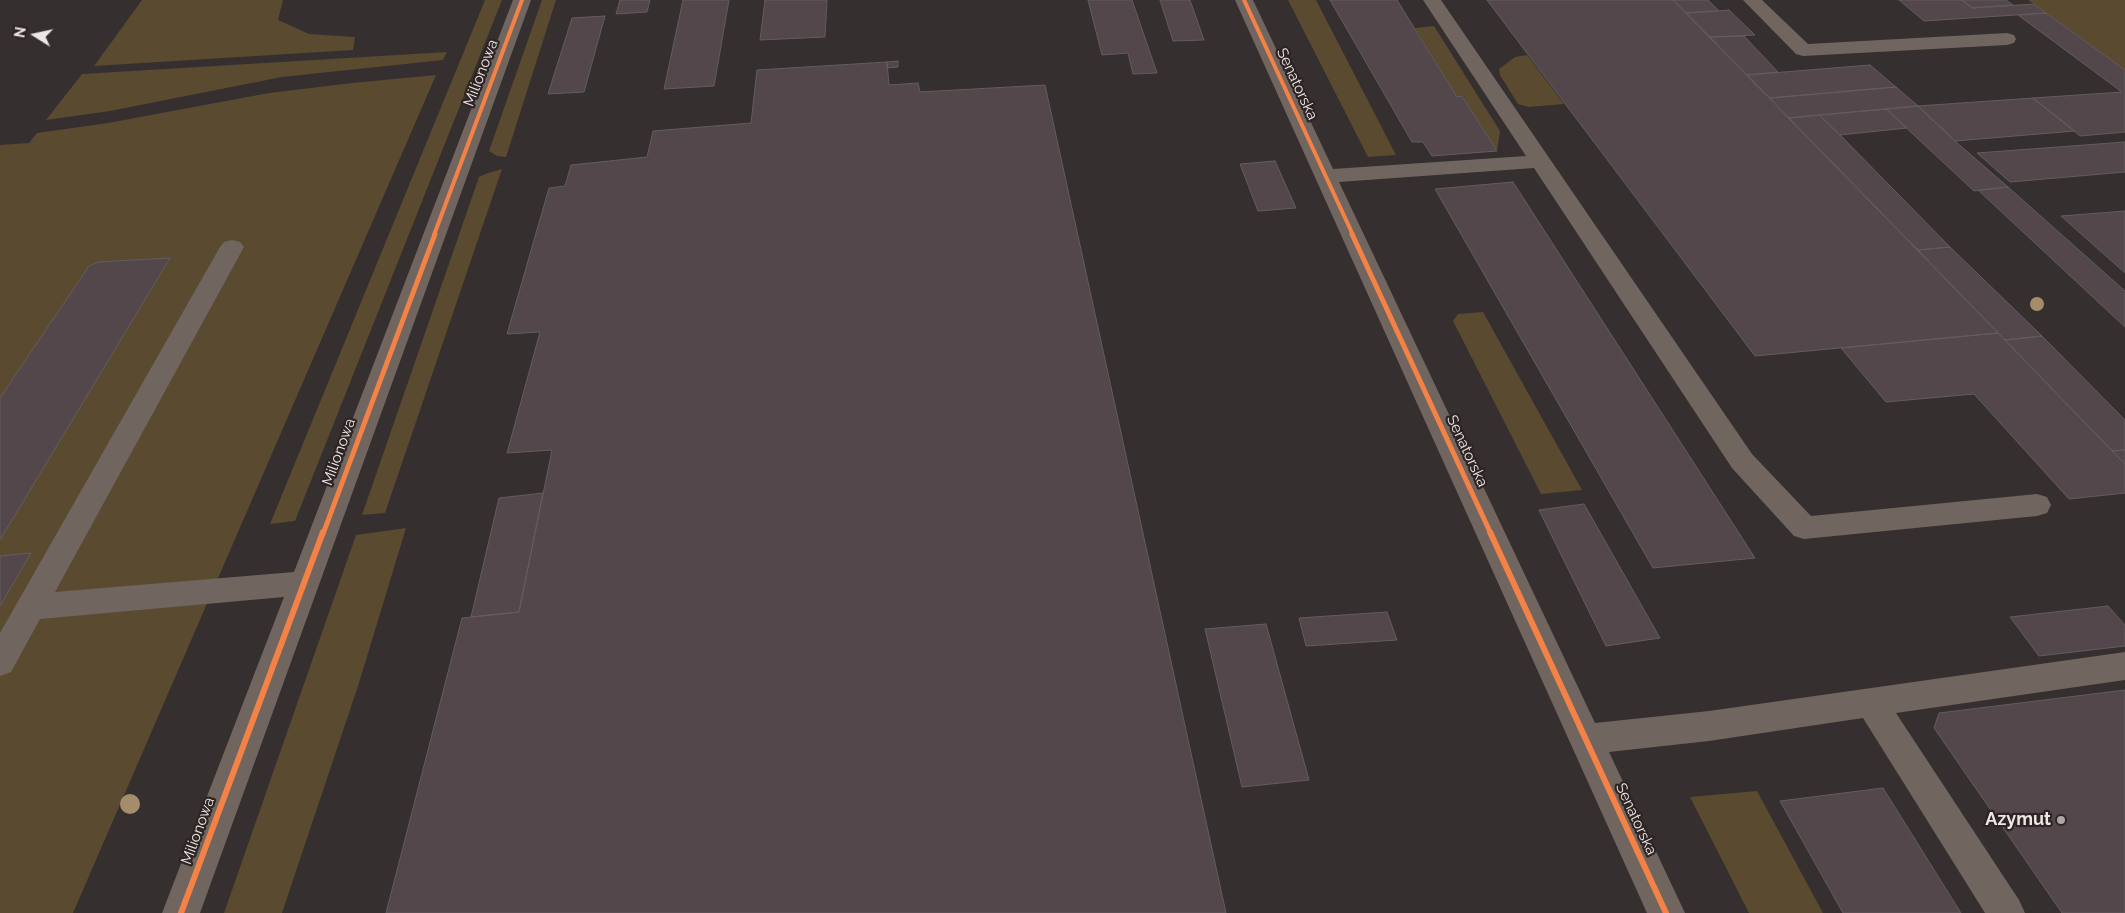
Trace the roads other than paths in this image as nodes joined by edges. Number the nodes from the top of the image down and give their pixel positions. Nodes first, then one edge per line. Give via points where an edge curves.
1 (522, 0) edge
2 (1244, 0) edge
3 (1432, 0) edge
4 (1752, 0) edge
5 (2007, 39) dead end
6 (1540, 161) junction
7 (1326, 176) junction
8 (232, 247) dead end
9 (2037, 504) dead end
10 (304, 584) junction
11 (31, 607) junction
12 (0, 662) edge
13 (2125, 666) edge
14 (1871, 702) junction
15 (1586, 739) junction
16 (181, 913) edge
17 (1666, 913) edge
18 (2006, 913) edge

1 - 10 street, Milionowa
2 - 7 street, Senatorska
3 - 6 street
4 - 5 street via 1803,50
6 - 7 street
6 - 9 street via 1742,461 1804,528
7 - 15 street, Senatorska
8 - 11 street
10 - 11 street
10 - 16 street, Milionowa
11 - 12 street
13 - 14 street
14 - 15 street via 1708,726
14 - 18 street
15 - 17 street, Senatorska

